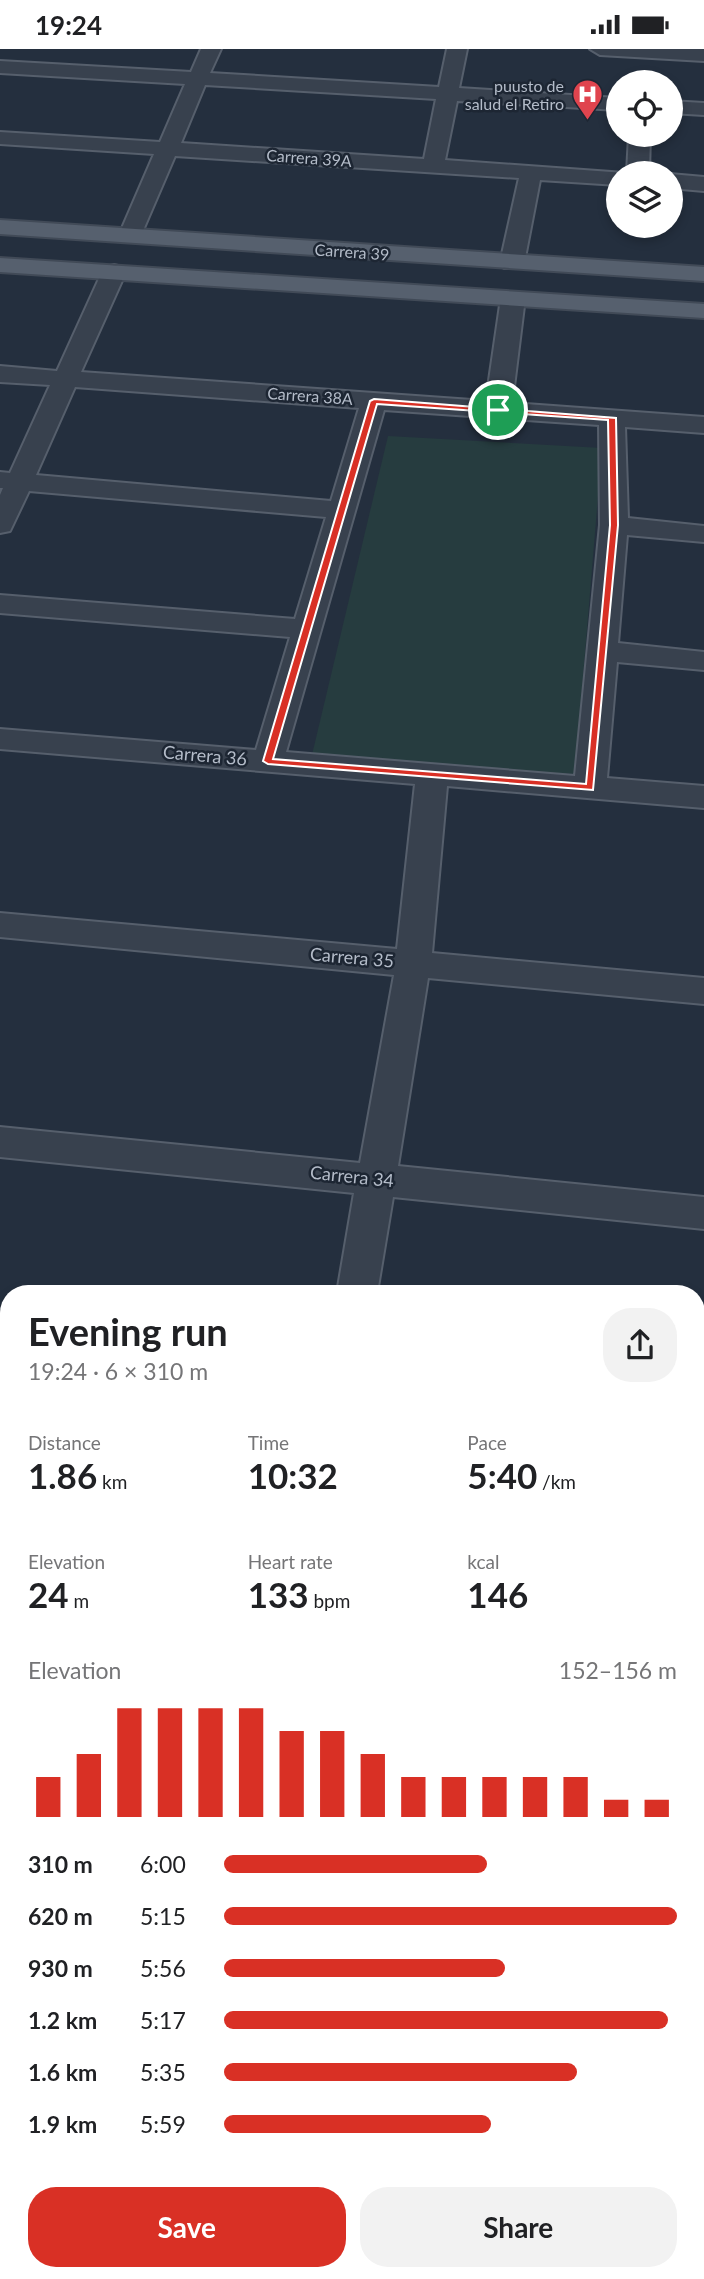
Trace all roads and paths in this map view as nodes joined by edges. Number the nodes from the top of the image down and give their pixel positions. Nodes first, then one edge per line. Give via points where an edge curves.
1 (211, 49) edge
2 (457, 49) edge
3 (600, 49) edge
4 (704, 55) edge
5 (0, 67) edge
6 (198, 79) junction
7 (446, 93) junction
8 (606, 103) edge
9 (683, 108) edge
10 (704, 109) edge
11 (0, 138) edge
12 (168, 149) junction
13 (433, 166) junction
14 (530, 172) junction
15 (606, 177) edge
16 (683, 182) edge
17 (704, 184) edge
18 (0, 227) edge
19 (131, 236) junction
20 (512, 263) junction
21 (0, 265) edge
22 (114, 272) junction
23 (704, 274) edge
24 (513, 298) junction
25 (618, 305) junction
26 (704, 311) edge
27 (704, 326) edge
28 (0, 374) edge
29 (65, 378) junction
30 (374, 401) junction
31 (498, 410) junction
32 (612, 418) junction
33 (704, 425) edge
34 (10, 480) edge
35 (343, 510) junction
36 (0, 525) edge
37 (614, 525) junction
38 (704, 534) edge
39 (0, 604) edge
40 (308, 629) junction
41 (604, 651) junction
42 (704, 661) edge
43 (0, 739) edge
44 (268, 761) junction
45 (432, 775) junction
46 (590, 787) junction
47 (704, 797) edge
48 (0, 925) edge
49 (413, 964) junction
50 (704, 991) edge
51 (0, 1142) edge
52 (375, 1179) junction
53 (704, 1213) edge
54 (358, 1285) edge

1 - 6 street
2 - 7 street
3 - 4 street via 646,62
5 - 6 street
6 - 7 street
6 - 12 street
7 - 8 street
7 - 13 street
9 - 10 street
11 - 12 street, Carrera 39A
12 - 13 street, Carrera 39A
12 - 19 street
13 - 14 street, Carrera 39A
14 - 15 street, Carrera 39A
14 - 20 street
16 - 17 street
18 - 19 main road, Carrera 39
19 - 20 main road, Carrera 39
20 - 23 main road, Carrera 39
21 - 22 main road, Carrera 39
22 - 24 main road, Carrera 39
22 - 29 street
24 - 25 main road, Carrera 39
24 - 31 street
25 - 26 main road, Carrera 39
25 - 27 main road
28 - 29 street, Carrera 38A
29 - 30 street, Carrera 38A
29 - 34 street
30 - 31 street, Carrera 38A
30 - 35 street
31 - 32 street, Carrera 38A
32 - 33 street, Carrera 38A
32 - 37 street
34 - 35 street
34 - 36 street
35 - 40 street
37 - 38 street
37 - 41 street
39 - 40 street
40 - 44 street
41 - 42 street
41 - 46 street
43 - 44 street, Carrera 36
44 - 45 street, Carrera 36
45 - 46 street, Carrera 36
45 - 49 street
46 - 47 street, Carrera 36
48 - 49 street, Carrera 35
49 - 50 street, Carrera 35
49 - 52 street
51 - 52 street, Carrera 34
52 - 53 street, Carrera 34
52 - 54 street

